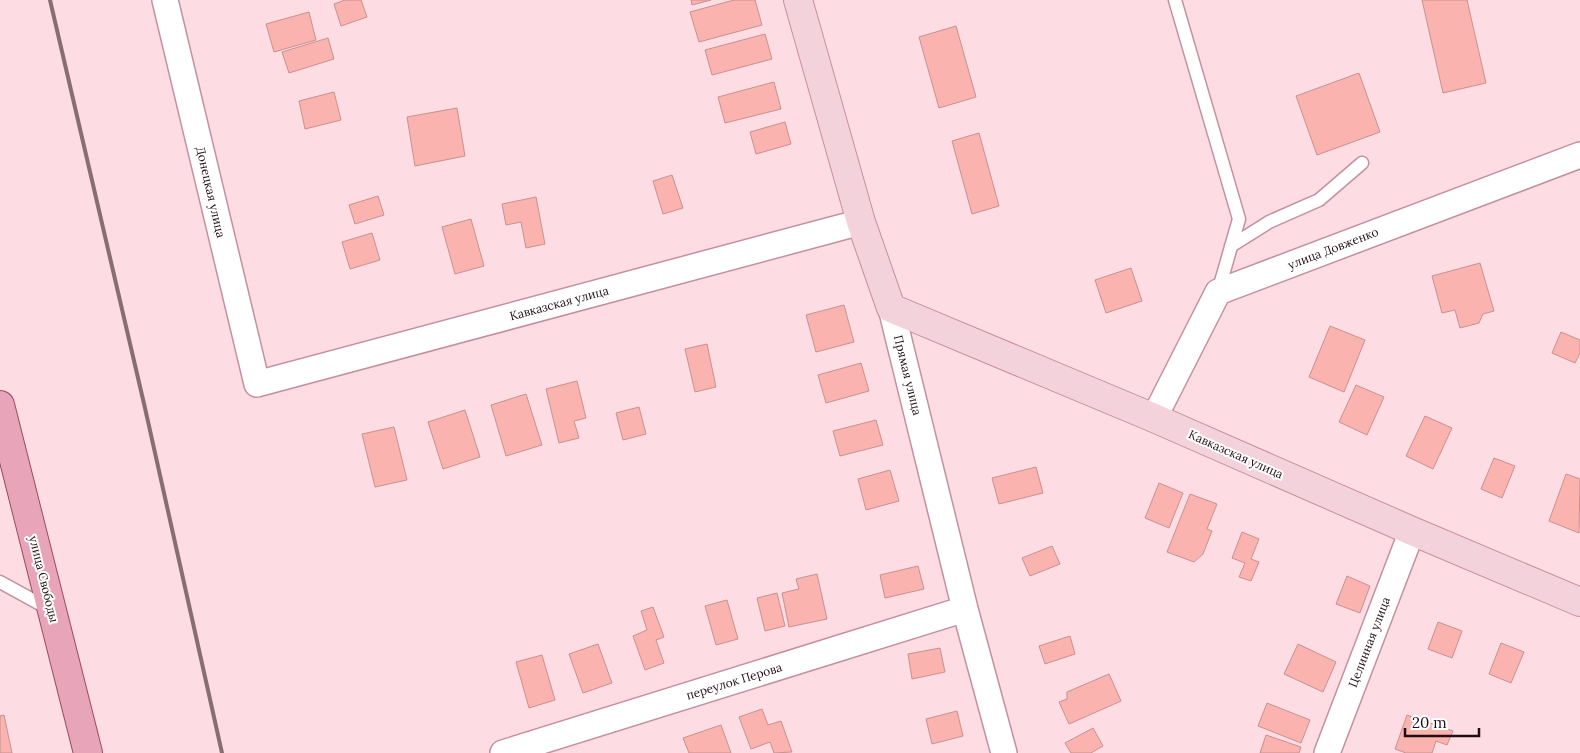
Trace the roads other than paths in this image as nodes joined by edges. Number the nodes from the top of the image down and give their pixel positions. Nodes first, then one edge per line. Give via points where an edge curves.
1 (165, 0) edge
2 (798, 0) edge
3 (1175, 0) edge
4 (1580, 155) edge
5 (1362, 163) dead end
6 (861, 222) junction
7 (1231, 246) junction
8 (1218, 292) junction
9 (891, 308) junction
10 (257, 384) joint
11 (0, 405) edge
12 (1154, 418) junction
13 (1412, 531) junction
14 (0, 582) edge
15 (1580, 602) edge
16 (965, 609) junction
17 (52, 611) junction
18 (88, 753) edge
19 (503, 753) edge
20 (1004, 753) edge
21 (1327, 753) edge

1 - 10 street, Донецкая улица
2 - 6 street, Прямая улица
3 - 7 lane via 1239,219
4 - 8 street, улица Довженко
5 - 7 lane via 1319,200 1268,222
6 - 9 street, Прямая улица
6 - 10 street, Кавказская улица
7 - 8 lane
8 - 12 street
9 - 12 street, Кавказская улица
9 - 16 street, Прямая улица
11 - 17 main road, улица Свободы
12 - 13 street, Кавказская улица
13 - 15 street, Кавказская улица
13 - 21 street, Целинная улица
14 - 17 lane
16 - 19 street, переулок Перова
16 - 20 street, Прямая улица
17 - 18 main road, улица Свободы

